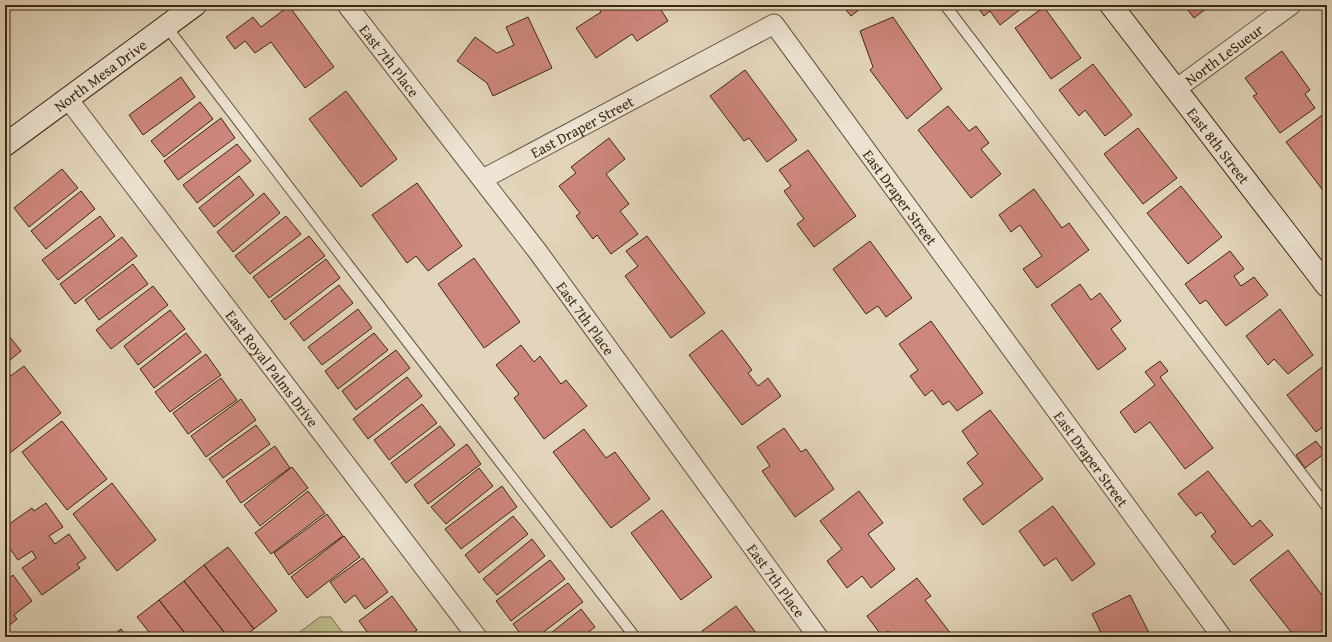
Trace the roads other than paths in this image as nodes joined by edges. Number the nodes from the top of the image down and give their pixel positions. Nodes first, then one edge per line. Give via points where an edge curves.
1 (195, 5) edge
2 (347, 5) edge
3 (945, 5) edge
4 (1112, 5) edge
5 (1291, 5) edge
6 (166, 26) junction
7 (1176, 89) junction
8 (68, 99) junction
9 (5, 145) edge
10 (483, 179) junction
11 (1327, 286) edge
12 (1327, 507) edge
13 (478, 637) edge
14 (635, 637) edge
15 (818, 637) edge
16 (1222, 637) edge

1 - 6 street, North Mesa Drive
2 - 10 street, East 7th Place
3 - 12 lane
4 - 7 street, East 8th Street
5 - 7 street, North LeSueur
6 - 8 street, North Mesa Drive
6 - 14 lane
7 - 11 street, East 8th Street
8 - 9 street, North Mesa Drive
8 - 13 street, East Royal Palms Drive
10 - 15 street, East 7th Place
10 - 16 street, East Draper Street via 774,24

